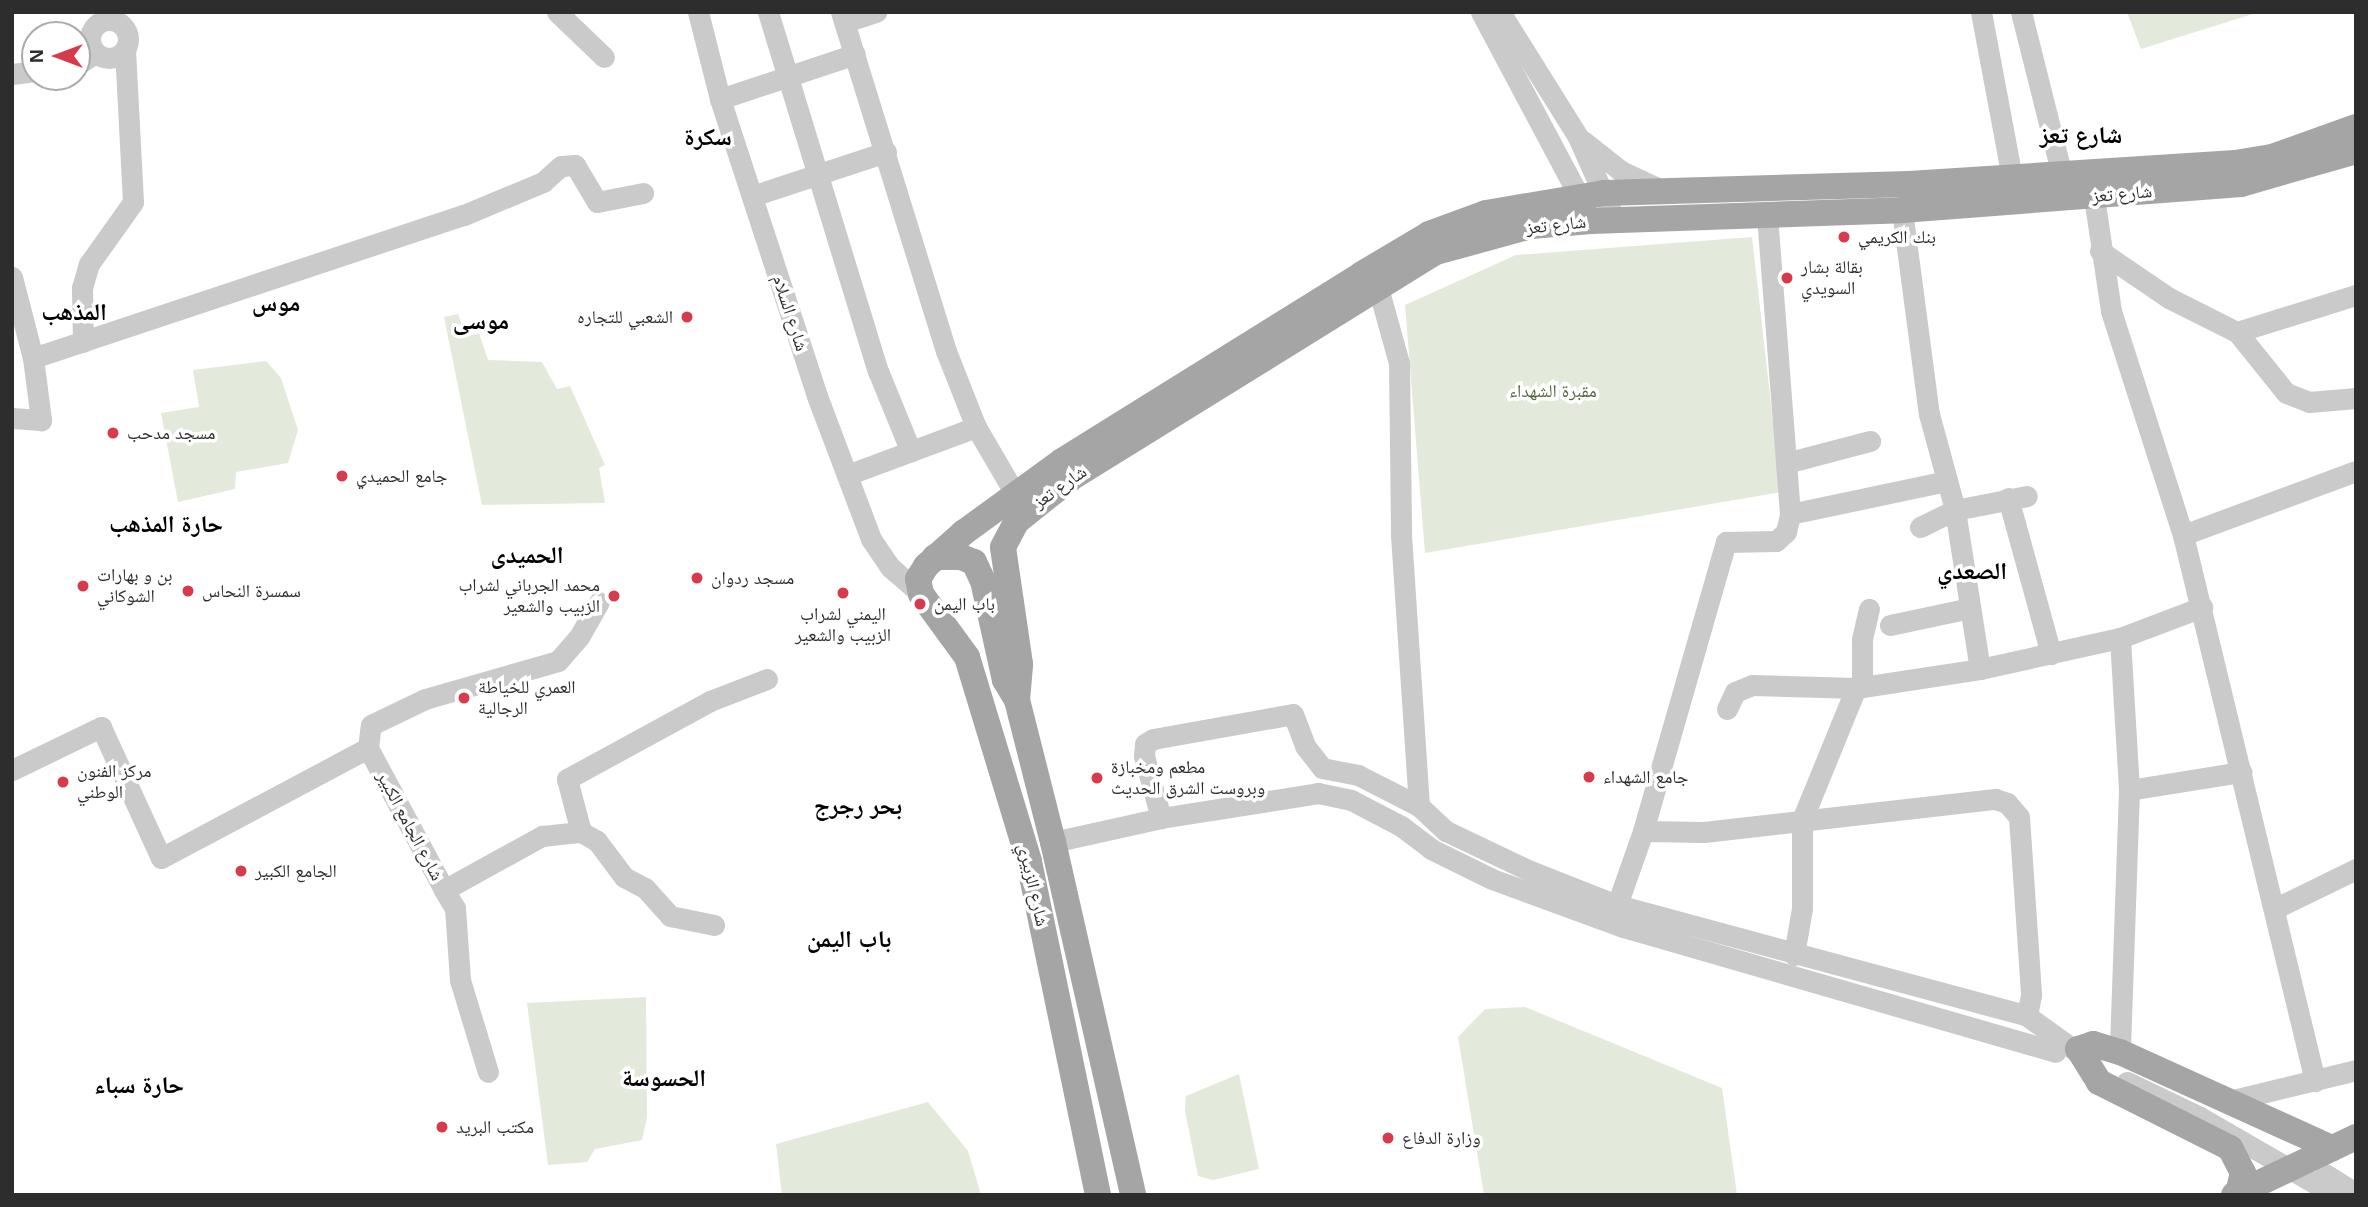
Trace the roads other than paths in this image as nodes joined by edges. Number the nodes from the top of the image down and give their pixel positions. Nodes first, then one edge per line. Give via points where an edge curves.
1 (557, 12) edge
2 (698, 12) edge
3 (768, 12) edge
4 (1481, 12) edge
5 (1981, 12) edge
6 (2021, 12) edge
7 (856, 15) edge
8 (118, 17) edge
9 (1501, 26) edge
10 (125, 49) junction
11 (95, 52) junction
12 (855, 54) junction
13 (91, 55) edge
14 (604, 57) dead end
15 (787, 80) junction
16 (720, 99) junction
17 (2356, 127) edge
18 (1578, 137) junction
19 (2356, 150) edge
20 (886, 152) junction
21 (2274, 167) junction
22 (2062, 175) junction
23 (816, 177) junction
24 (2012, 178) junction
25 (1667, 192) junction
26 (643, 193) dead end
27 (1592, 195) junction
28 (752, 196) junction
29 (2094, 197) junction
30 (1902, 209) junction
31 (1767, 215) junction
32 (1603, 220) junction
33 (2100, 251) junction
34 (12, 277) edge
35 (1379, 291) junction
36 (2356, 295) edge
37 (2237, 332) junction
38 (83, 342) junction
39 (33, 358) junction
40 (2356, 398) edge
41 (12, 418) edge
42 (976, 427) junction
43 (1870, 442) dead end
44 (911, 452) junction
45 (1786, 463) junction
46 (2356, 471) edge
47 (847, 475) junction
48 (1947, 481) junction
49 (1014, 492) junction
50 (1955, 510) junction
51 (1790, 514) junction
52 (1920, 527) dead end
53 (2183, 535) junction
54 (935, 557) junction
55 (921, 594) junction
56 (599, 602) dead end
57 (2202, 607) junction
58 (1970, 608) junction
59 (1869, 609) dead end
60 (1890, 625) dead end
61 (2120, 638) junction
62 (2051, 654) junction
63 (1980, 669) junction
64 (766, 679) dead end
65 (1859, 688) junction
66 (1017, 700) junction
67 (1727, 709) dead end
68 (368, 748) junction
69 (12, 770) edge
70 (2242, 772) junction
71 (2129, 790) junction
72 (1419, 806) junction
73 (1161, 818) junction
74 (1802, 821) junction
75 (1643, 831) junction
76 (581, 832) junction
77 (1053, 842) junction
78 (2356, 869) edge
79 (444, 890) junction
80 (1617, 905) junction
81 (2276, 908) junction
82 (714, 925) dead end
83 (1794, 955) junction
84 (2027, 1016) junction
85 (2089, 1055) junction
86 (2356, 1070) edge
87 (488, 1072) dead end
88 (2315, 1081) junction
89 (2229, 1101) junction
90 (2344, 1143) edge
91 (2356, 1193) edge
92 (2241, 1194) edge
93 (1098, 1195) edge
94 (1133, 1195) edge
95 (2335, 1195) edge

1 - 14 street
2 - 16 street, شارع السلام
3 - 15 street
4 - 9 street
5 - 24 street
6 - 22 street
7 - 12 street
8 - 10 street via 126,30
8 - 11 street via 93,28 89,41
9 - 18 street
9 - 27 street
10 - 11 street via 107,58
10 - 38 street via 133,202 89,264 82,288
11 - 13 street
12 - 15 street
12 - 20 street
15 - 16 street
15 - 23 street
16 - 28 street, شارع السلام
17 - 21 main road, شارع تعز
18 - 25 street via 1621,171
18 - 27 street
19 - 21 main road, شارع تعز
20 - 23 street
20 - 42 street via 946,351
21 - 22 main road, شارع تعز
21 - 29 main road, شارع تعز
22 - 24 main road, شارع تعز
23 - 28 street
23 - 44 street via 878,372
24 - 25 main road, شارع تعز
25 - 27 main road, شارع تعز
26 - 38 street via 597,202 575,165 561,166 543,182 464,215
27 - 32 street
27 - 49 main road, شارع تعز via 1486,213 1429,234
28 - 47 street, شارع السلام
29 - 30 main road, شارع تعز
29 - 33 street
30 - 31 main road, شارع تعز
30 - 48 street via 1929,414
31 - 32 main road, شارع تعز
31 - 45 street
32 - 35 main road, شارع تعز via 1531,226 1436,252
33 - 37 street via 2169,298
33 - 53 street via 2111,311
34 - 39 street
35 - 66 main road, شارع تعز via 1071,478 1017,521 1003,547 1020,664
35 - 72 street via 1399,363 1401,535
36 - 37 street
37 - 40 street via 2286,393 2298,400
38 - 39 street
39 - 41 street via 41,420
42 - 44 street
42 - 49 street
43 - 45 street
44 - 47 street
45 - 51 street
46 - 53 street
47 - 55 street, شارع السلام via 871,539 890,567
48 - 50 street
48 - 51 street
49 - 54 main road, شارع تعز
50 - 52 street
50 - 58 street
50 - 62 street via 2017,497
51 - 75 street via 1786,532 1776,541 1726,542
53 - 57 street
54 - 55 main road via 918,579
54 - 66 main road via 974,562 983,581 1005,680
55 - 93 main road, شارع الزبيري via 967,657 1029,860
56 - 68 street via 579,637 558,661 425,699 371,725
57 - 61 street
57 - 70 street
58 - 60 street
58 - 63 street
59 - 65 street
61 - 62 street
61 - 71 street
62 - 63 street
63 - 65 street
64 - 76 street via 710,701 567,779
65 - 67 street via 1752,685 1735,692
65 - 74 street
66 - 77 main road, شارع الزبيري
68 - 69 street via 161,858 101,727
68 - 79 street, شارع الجامع الكبير
70 - 71 street
70 - 81 street
71 - 85 street
72 - 73 street via 1358,775 1322,768 1305,746 1293,714 1145,744
72 - 80 street via 1446,831
73 - 77 street
73 - 85 street via 1318,793 1351,800 1401,826 1431,849 1492,879 1623,927
74 - 75 street via 1704,832
74 - 83 street via 1802,908
74 - 84 street via 1995,799 2007,803 2019,817 2031,995
75 - 80 street
76 - 79 street, شارع الجامع الكبير via 542,836
76 - 82 street via 597,841 624,877 645,888 670,916
77 - 94 main road, شارع الزبيري
78 - 81 street
79 - 87 street via 455,908 460,980
80 - 83 street
81 - 88 street
83 - 84 street via 1924,985
84 - 85 street
85 - 89 main road
85 - 91 street via 2206,1105
85 - 92 main road via 2099,1082 2230,1148 2243,1173
85 - 95 street
86 - 88 street
88 - 89 street
89 - 90 main road
90 - 92 main road

